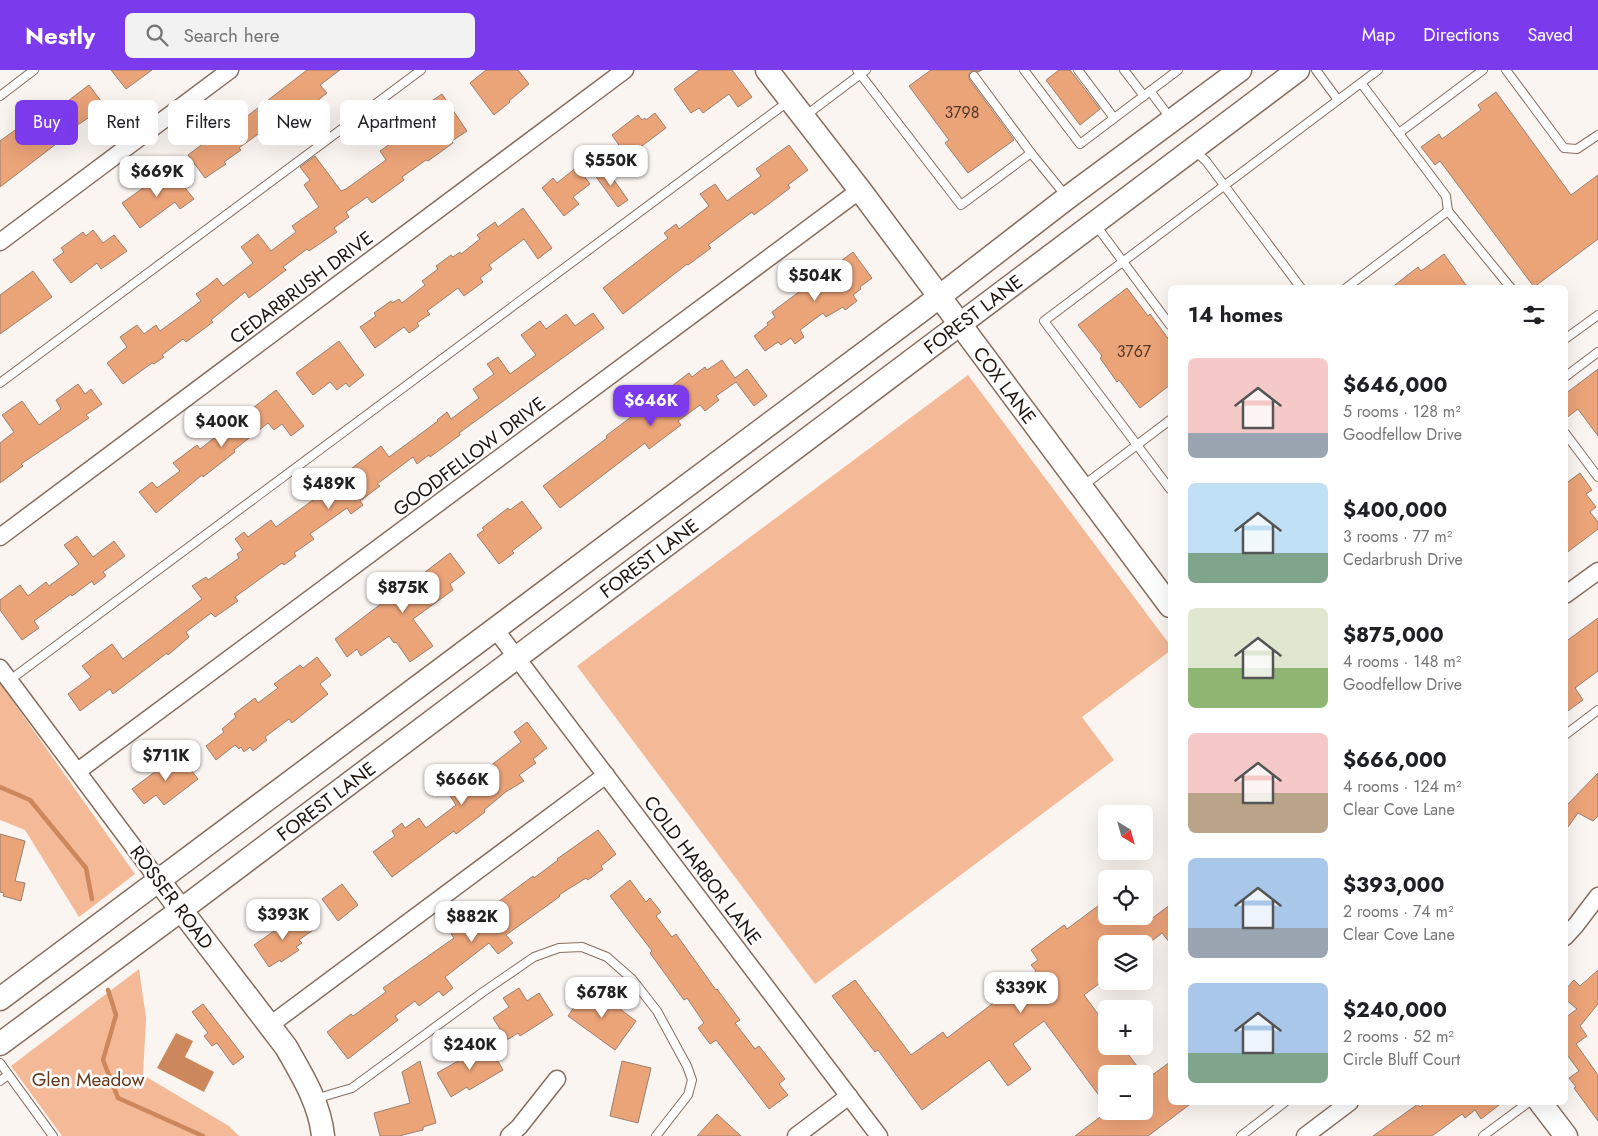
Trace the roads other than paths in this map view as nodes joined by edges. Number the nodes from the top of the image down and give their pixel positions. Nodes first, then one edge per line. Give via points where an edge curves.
1 (34, 70) edge
2 (230, 70) edge
3 (421, 70) edge
4 (626, 70) edge
5 (767, 70) edge
6 (1024, 70) edge
7 (1078, 70) edge
8 (1124, 70) edge
9 (1178, 70) edge
10 (1240, 70) edge
11 (1298, 70) edge
12 (1316, 70) edge
13 (1378, 70) edge
14 (1483, 70) edge
15 (1506, 70) edge
16 (861, 71) edge
17 (974, 76) dead end
18 (1361, 83) junction
19 (1147, 94) junction
20 (0, 96) edge
21 (1338, 100) junction
22 (797, 108) junction
23 (1114, 118) junction
24 (1172, 121) junction
25 (1399, 133) junction
26 (1598, 135) edge
27 (1193, 149) junction
28 (1031, 153) junction
29 (1224, 185) junction
30 (860, 190) junction
31 (1067, 198) junction
32 (1448, 211) junction
33 (1094, 223) junction
34 (0, 242) edge
35 (1123, 262) junction
36 (1299, 285) edge
37 (1350, 285) edge
38 (1509, 285) edge
39 (939, 297) junction
40 (1598, 315) edge
41 (1168, 322) edge
42 (960, 324) junction
43 (1568, 338) edge
44 (1598, 352) edge
45 (1568, 375) edge
46 (0, 383) edge
47 (1168, 422) edge
48 (1568, 438) edge
49 (1137, 445) junction
50 (1598, 477) edge
51 (1081, 486) junction
52 (1168, 486) edge
53 (0, 537) edge
54 (1598, 571) edge
55 (1568, 593) edge
56 (1168, 603) edge
57 (495, 629) junction
58 (517, 658) junction
59 (5, 674) edge
60 (1598, 710) edge
61 (1568, 733) edge
62 (78, 771) junction
63 (606, 776) junction
64 (159, 881) junction
65 (1598, 896) edge
66 (181, 910) junction
67 (1568, 934) edge
68 (0, 999) edge
69 (270, 1025) junction
70 (0, 1044) edge
71 (0, 1063) edge
72 (8, 1075) junction
73 (558, 1079) dead end
74 (0, 1081) edge
75 (849, 1096) junction
76 (313, 1099) junction
77 (1282, 1105) edge
78 (1346, 1105) edge
79 (1524, 1105) edge
80 (1542, 1105) edge
81 (53, 1136) edge
82 (323, 1136) edge
83 (509, 1136) edge
84 (656, 1136) edge
85 (796, 1136) edge
86 (879, 1136) edge
87 (1241, 1136) edge
88 (1306, 1136) edge
89 (1483, 1136) edge
90 (1566, 1136) edge

1 - 20 lane
2 - 34 street
3 - 46 lane
4 - 53 street, CEDARBRUSH DRIVE
5 - 22 main road, COX LANE
6 - 23 lane via 1080,144
7 - 23 lane
8 - 19 lane
9 - 19 lane
10 - 24 main road, FOREST LANE
11 - 27 main road, FOREST LANE
12 - 21 lane
13 - 18 lane
14 - 25 lane
15 - 26 lane via 1564,148 1577,149
16 - 22 lane
16 - 28 lane via 961,205
17 - 28 lane
18 - 21 lane
18 - 25 lane
19 - 23 lane
19 - 24 lane
21 - 29 lane
22 - 30 main road, COX LANE
22 - 59 lane
24 - 27 main road
24 - 31 main road, FOREST LANE
25 - 32 lane via 1446,196
27 - 29 lane
27 - 33 main road, FOREST LANE
28 - 31 lane
29 - 35 lane
29 - 36 lane
30 - 39 main road, COX LANE
30 - 62 street, GOODFELLOW DRIVE
31 - 39 main road, FOREST LANE
32 - 37 lane
32 - 38 lane
33 - 35 lane
33 - 42 main road, FOREST LANE
35 - 41 lane
35 - 49 lane via 1044,321
39 - 42 main road, COX LANE
39 - 57 main road, FOREST LANE
40 - 43 lane
42 - 51 main road, COX LANE
42 - 58 main road, FOREST LANE
44 - 45 lane
47 - 49 lane
48 - 50 lane
49 - 51 lane
49 - 52 lane
51 - 56 main road, COX LANE
54 - 55 street
57 - 58 street, COLD HARBOR LANE
57 - 64 main road, FOREST LANE
58 - 63 street, COLD HARBOR LANE
58 - 66 main road, FOREST LANE
59 - 62 street, ROSSER ROAD
60 - 61 lane
62 - 64 street, ROSSER ROAD
63 - 69 street
63 - 75 street, COLD HARBOR LANE
64 - 66 main road, ROSSER ROAD
64 - 68 main road, FOREST LANE
65 - 67 street
66 - 69 main road, ROSSER ROAD
66 - 70 main road, FOREST LANE
69 - 76 main road, ROSSER ROAD via 304,1077
71 - 72 lane
72 - 74 lane
72 - 81 lane
73 - 83 street
75 - 85 street
75 - 86 street, COLD HARBOR LANE
76 - 82 main road, ROSSER ROAD
76 - 84 lane via 352,1088 534,957 559,948 582,947 607,957 632,979 657,1011 687,1066 692,1080 688,1095
77 - 87 lane
78 - 88 street
79 - 89 lane
80 - 90 main road

